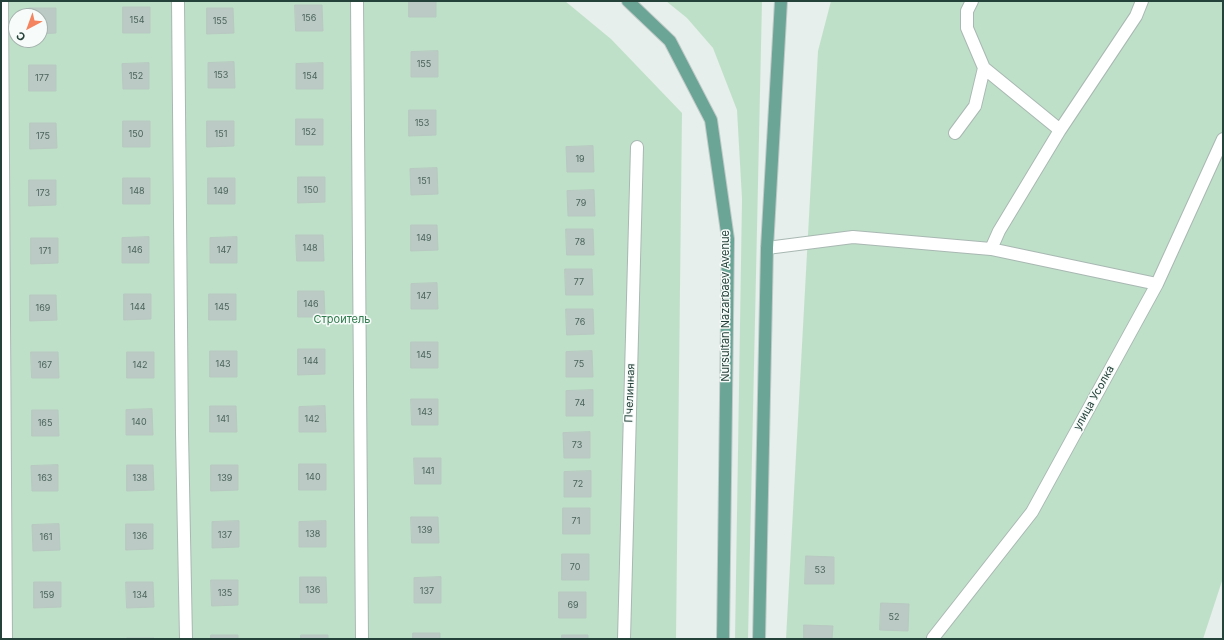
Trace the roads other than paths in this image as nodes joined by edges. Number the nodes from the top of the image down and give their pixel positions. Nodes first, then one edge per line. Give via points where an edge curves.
1 (2, 1) edge
2 (178, 1) edge
3 (357, 1) edge
4 (628, 1) edge
5 (781, 1) edge
6 (1142, 1) edge
7 (966, 4) edge
8 (984, 68) junction
9 (1060, 130) junction
10 (955, 133) dead end
11 (1223, 139) edge
12 (637, 147) dead end
13 (767, 248) junction
14 (991, 249) junction
15 (1156, 284) junction
16 (933, 638) edge
17 (6, 639) edge
18 (186, 639) edge
19 (362, 639) edge
20 (624, 639) edge
21 (723, 639) edge
22 (759, 639) edge

1 - 17 street
2 - 18 street
3 - 19 street
4 - 21 main road, Nursultan Nazarbaev Avenue via 670,41 711,120 728,239
5 - 13 main road
6 - 9 street via 1136,16
7 - 8 street via 967,28
8 - 9 street
8 - 10 street via 975,106
9 - 14 street via 999,231
11 - 15 street, улица Усолка
12 - 20 street, Пчелинная
13 - 14 street via 854,236
13 - 22 main road
14 - 15 street
15 - 16 street, улица Усолка via 1032,512

